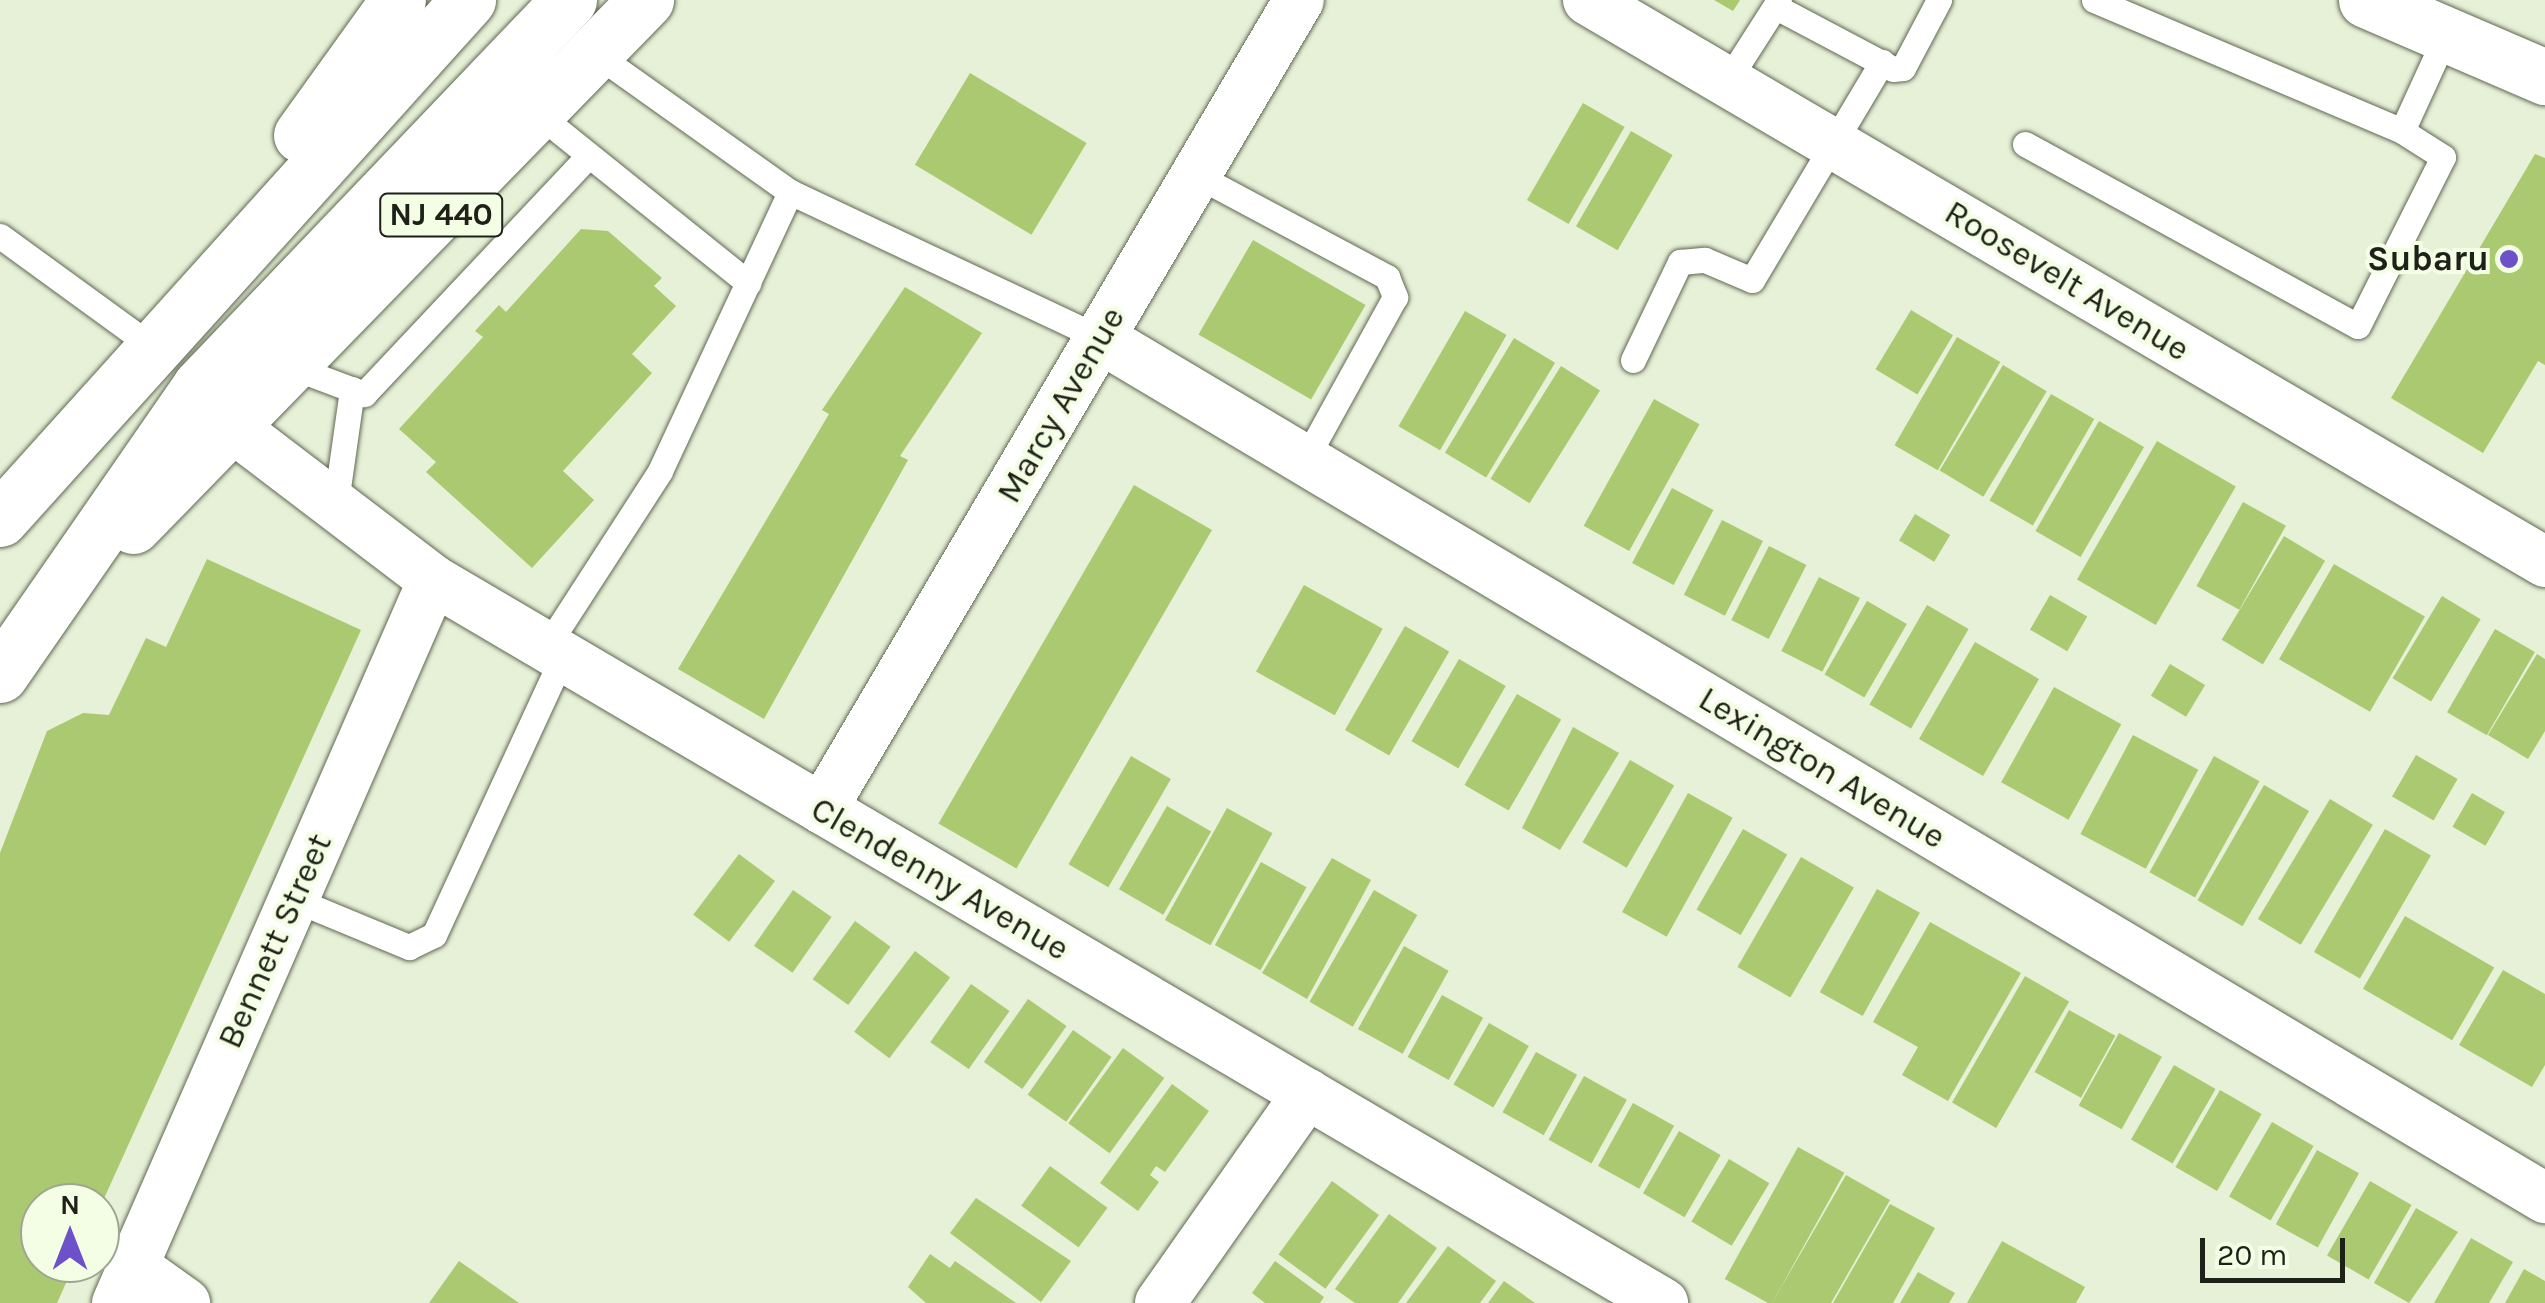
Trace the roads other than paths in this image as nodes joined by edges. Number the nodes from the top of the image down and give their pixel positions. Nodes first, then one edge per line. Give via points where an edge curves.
1 (398, 0) edge
2 (468, 0) edge
3 (569, 0) edge
4 (646, 0) edge
5 (1299, 0) edge
6 (1588, 0) edge
7 (1940, 0) edge
8 (2094, 0) edge
9 (2366, 0) edge
10 (1778, 3) edge
11 (2446, 35) junction
12 (596, 54) junction
13 (1882, 62) junction
14 (2545, 77) edge
15 (1726, 83) junction
16 (538, 114) junction
17 (2402, 131) junction
18 (1830, 141) junction
19 (2026, 144) dead end
20 (588, 156) junction
21 (1196, 175) junction
22 (790, 192) junction
23 (0, 236) edge
24 (748, 283) junction
25 (190, 303) junction
26 (1100, 338) junction
27 (150, 346) junction
28 (1633, 360) dead end
29 (294, 368) junction
30 (352, 389) junction
31 (235, 429) junction
32 (1305, 460) junction
33 (335, 509) junction
34 (0, 519) edge
35 (2544, 561) edge
36 (433, 580) junction
37 (54, 600) junction
38 (555, 651) junction
39 (0, 675) edge
40 (822, 810) junction
41 (293, 899) junction
42 (1306, 1094) junction
43 (2545, 1198) edge
44 (125, 1285) edge
45 (185, 1303) edge
46 (1160, 1303) edge
47 (1663, 1303) edge

1 - 25 main road
2 - 25 main road
3 - 37 main road via 200,386
4 - 12 main road, NJ 440
5 - 21 street, Marcy Avenue
6 - 15 street, Roosevelt Avenue
7 - 13 lane via 1903,68
8 - 17 lane
9 - 11 main road
10 - 13 lane
10 - 15 lane
11 - 14 main road
11 - 17 lane
12 - 16 main road, NJ 440
12 - 22 lane
13 - 18 lane
15 - 18 street, Roosevelt Avenue
16 - 20 lane
16 - 29 main road, NJ 440
17 - 19 lane via 2443,157 2358,326
18 - 28 lane via 1752,280 1705,260 1680,262
18 - 35 street, Roosevelt Avenue
20 - 24 lane
20 - 30 lane via 364,394
21 - 26 street, Marcy Avenue
21 - 32 lane via 1386,277 1395,297
22 - 24 lane
22 - 26 lane
23 - 27 lane
24 - 38 lane via 660,471
25 - 27 main road
26 - 32 street, Lexington Avenue
26 - 40 street, Marcy Avenue
27 - 34 main road
29 - 30 lane
29 - 31 main road, NJ 440
30 - 33 lane
31 - 33 street, Clendenny Avenue
31 - 37 main road, NJ 440
32 - 43 street, Lexington Avenue
33 - 36 street, Clendenny Avenue
36 - 38 street, Clendenny Avenue
36 - 41 street, Bennett Street
37 - 39 main road, NJ 440
38 - 40 street, Clendenny Avenue
38 - 41 lane via 434,936 409,947
40 - 42 street, Clendenny Avenue
41 - 44 street, Bennett Street
42 - 46 street
42 - 47 street, Clendenny Avenue
44 - 45 street

